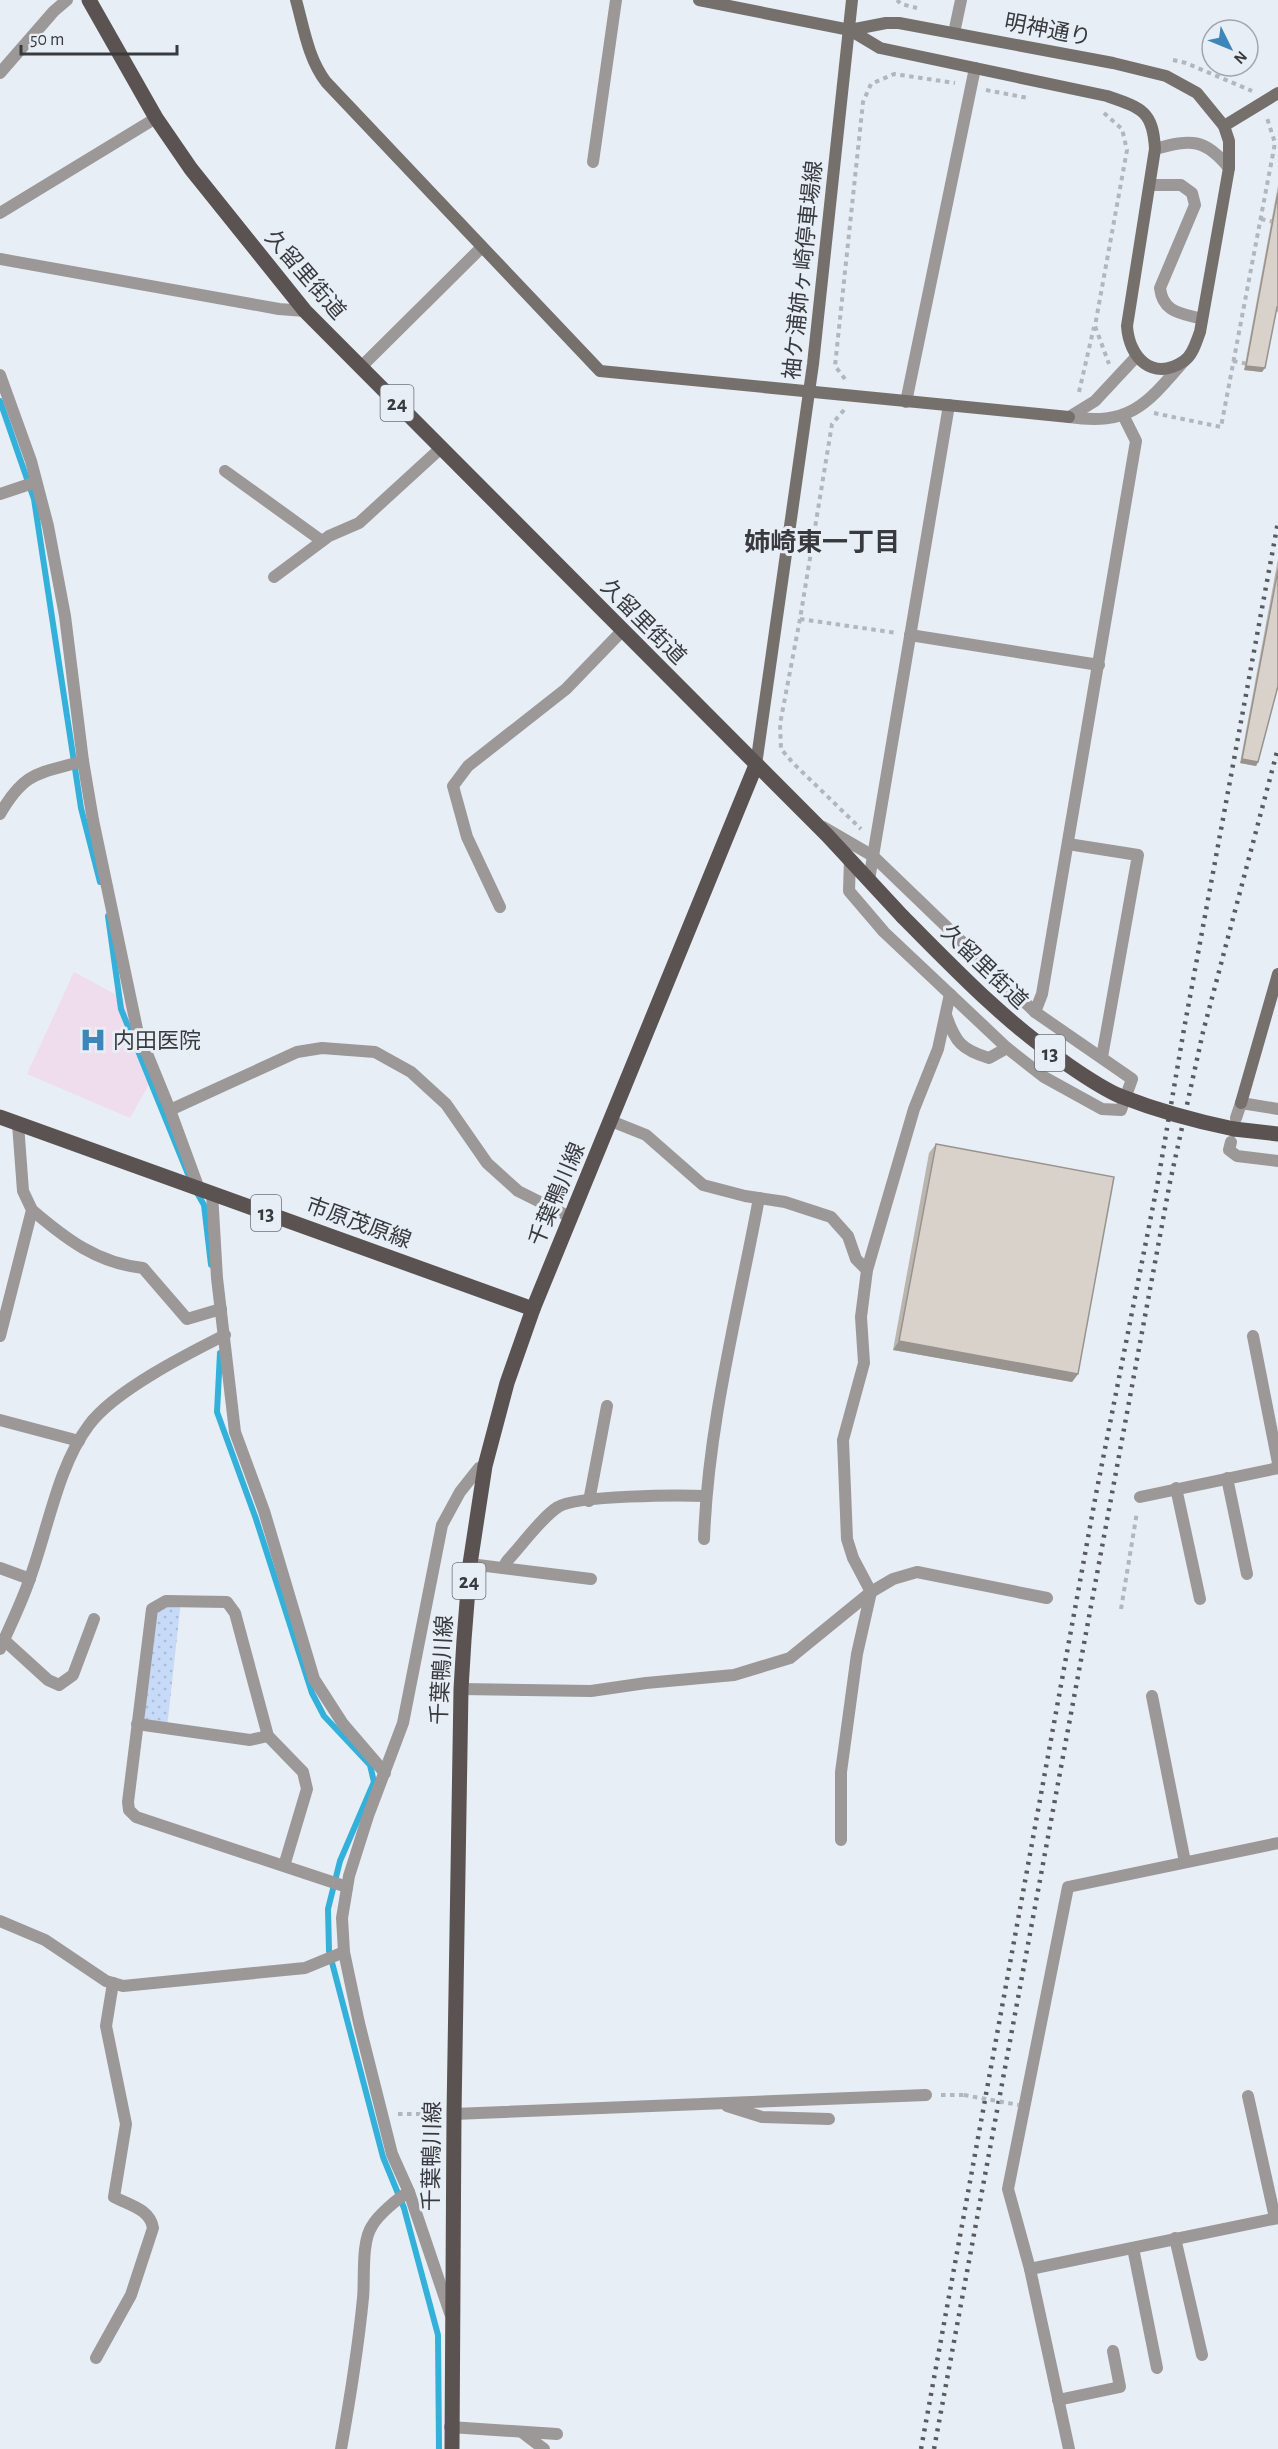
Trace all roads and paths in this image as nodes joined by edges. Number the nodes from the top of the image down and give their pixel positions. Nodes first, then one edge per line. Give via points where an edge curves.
1 (67, 0) edge
2 (89, 0) edge
3 (296, 0) edge
4 (616, 0) edge
5 (699, 0) edge
6 (852, 0) edge
7 (961, 0) edge
8 (850, 30) junction
9 (954, 33) junction
10 (975, 68) junction
11 (0, 73) edge
12 (956, 83) dead end
13 (982, 89) dead end
14 (1278, 93) edge
15 (1037, 100) dead end
16 (1092, 111) dead end
17 (156, 118) junction
18 (1267, 118) dead end
19 (1224, 126) junction
20 (1155, 149) junction
21 (593, 162) dead end
22 (1229, 168) junction
23 (1150, 185) junction
24 (0, 213) edge
25 (1261, 219) junction
26 (1278, 223) edge
27 (482, 247) junction
28 (0, 259) edge
29 (305, 311) junction
30 (1202, 320) junction
31 (1095, 326) junction
32 (1137, 357) junction
33 (1185, 360) junction
34 (1233, 361) junction
35 (1254, 364) edge
36 (1110, 366) dead end
37 (361, 367) junction
38 (0, 375) edge
39 (848, 382) dead end
40 (810, 393) junction
41 (1077, 401) dead end
42 (906, 402) junction
43 (949, 405) junction
44 (855, 410) dead end
45 (1150, 413) dead end
46 (1069, 417) junction
47 (1124, 417) junction
48 (441, 448) junction
49 (225, 471) dead end
50 (36, 482) junction
51 (0, 494) edge
52 (322, 541) junction
53 (274, 577) dead end
54 (800, 619) junction
55 (622, 631) junction
56 (910, 634) junction
57 (1099, 665) junction
58 (83, 761) junction
59 (756, 765) junction
60 (0, 814) edge
61 (813, 821) junction
62 (866, 834) dead end
63 (1068, 844) junction
64 (873, 856) junction
65 (850, 859) junction
66 (869, 880) junction
67 (500, 907) dead end
68 (1277, 982) edge
69 (950, 994) junction
70 (1035, 1012) junction
71 (946, 1014) junction
72 (1007, 1048) junction
73 (1102, 1057) junction
74 (1241, 1102) junction
75 (1278, 1109) edge
76 (171, 1110) junction
77 (0, 1118) edge
78 (1236, 1118) dead end
79 (610, 1121) junction
80 (18, 1124) junction
81 (1278, 1134) edge
82 (1231, 1142) dead end
83 (1278, 1161) edge
84 (205, 1191) junction
85 (759, 1198) junction
86 (32, 1210) junction
87 (570, 1218) junction
88 (867, 1270) junction
89 (221, 1309) junction
90 (532, 1309) junction
91 (225, 1335) junction
92 (0, 1336) edge
93 (1253, 1336) dead end
94 (607, 1406) dead end
95 (0, 1420) edge
96 (79, 1441) junction
97 (1278, 1463) edge
98 (485, 1466) junction
99 (1278, 1468) edge
100 (1227, 1479) junction
101 (1176, 1488) junction
102 (706, 1496) junction
103 (1140, 1497) joint
104 (589, 1501) junction
105 (704, 1539) dead end
106 (470, 1564) junction
107 (0, 1568) edge
108 (503, 1568) junction
109 (1247, 1574) dead end
110 (30, 1579) junction
111 (591, 1579) dead end
112 (871, 1592) junction
113 (1047, 1598) dead end
114 (1200, 1599) dead end
115 (1121, 1609) dead end
116 (94, 1619) dead end
117 (2, 1645) edge
118 (461, 1689) junction
119 (1152, 1696) dead end
120 (137, 1724) junction
121 (268, 1736) junction
122 (386, 1773) junction
123 (841, 1840) dead end
124 (1278, 1843) edge
125 (1185, 1862) junction
126 (284, 1866) junction
127 (347, 1887) junction
128 (0, 1920) edge
129 (344, 1952) junction
130 (113, 1983) junction
131 (926, 2095) joint
132 (1248, 2096) dead end
133 (716, 2102) junction
134 (1019, 2104) dead end
135 (382, 2114) junction
136 (454, 2114) junction
137 (829, 2119) dead end
138 (409, 2192) junction
139 (1276, 2218) edge
140 (1175, 2238) junction
141 (1133, 2248) junction
142 (1030, 2269) junction
143 (451, 2317) junction
144 (1113, 2351) dead end
145 (1202, 2355) dead end
146 (96, 2358) dead end
147 (1157, 2368) dead end
148 (1058, 2400) junction
149 (450, 2427) junction
150 (522, 2432) junction
151 (557, 2434) dead end
152 (341, 2449) edge
153 (452, 2449) edge
154 (544, 2449) edge
155 (1069, 2449) edge

1 - 11 street
2 - 17 main road, 久留里街道 / 24
3 - 27 street via 311,55 321,75
4 - 21 street
5 - 8 street, 明神通り
6 - 8 street, 袖ケ浦姉ヶ崎停車場線
7 - 9 street
8 - 9 street, 明神通り via 892,23
8 - 10 street, 明神通り via 880,48
8 - 40 street, 袖ケ浦姉ヶ崎停車場線
9 - 19 street, 明神通り via 1166,76 1197,93
10 - 20 street, 明神通り via 1125,102 1145,113 1154,128
10 - 42 street
12 - 39 path via 894,74 871,84 863,102 835,366
13 - 15 path
14 - 19 street
16 - 31 path via 1103,113 1122,129 1127,150
17 - 24 street
17 - 29 main road, 久留里街道 / 24 via 238,231
18 - 25 path via 1275,143
19 - 22 street via 1229,141
20 - 22 street via 1183,141 1204,144
20 - 23 street, 明神通り
22 - 30 street
23 - 30 street via 1181,185 1192,193 1195,205 1161,288 1162,300 1169,309
23 - 32 street, 明神通り via 1127,326 1128,342
25 - 26 path
25 - 34 path
27 - 37 street
27 - 40 street via 600,371
28 - 29 street
29 - 37 main road, 久留里街道 / 24
30 - 33 street via 1195,346
31 - 36 path
31 - 41 path
32 - 33 street via 1155,368
32 - 46 street via 1095,401
33 - 47 street via 1165,383
34 - 35 path
34 - 45 path via 1221,427
37 - 48 main road, 久留里街道 / 24
38 - 50 street
40 - 42 street, 袖ケ浦姉ヶ崎停車場線
40 - 59 street
42 - 43 street, 袖ケ浦姉ヶ崎停車場線
43 - 46 street, 袖ケ浦姉ヶ崎停車場線
43 - 56 street
44 - 54 path via 844,409 832,424
46 - 47 street via 1094,421
47 - 57 street via 1136,441
48 - 52 street via 359,523
48 - 55 main road, 久留里街道 / 24
49 - 52 street
50 - 51 street
50 - 58 street via 65,616
52 - 53 street
54 - 56 path
54 - 62 path via 780,724 782,748
55 - 59 main road, 久留里街道 / 24
55 - 67 street via 566,689 468,766 453,786 467,837
56 - 57 street
56 - 64 street
57 - 63 street
58 - 60 street via 30,776
58 - 76 street via 137,1029
59 - 61 main road, 久留里街道 / 13
59 - 79 main road, 千葉鴨川線 / 24
61 - 64 street
61 - 65 main road, 久留里街道 / 13
63 - 70 street via 1042,994
63 - 73 street via 1138,855
64 - 66 street
64 - 70 street
65 - 66 main road, 久留里街道 / 13
65 - 69 street via 849,891 884,932
66 - 81 main road, 久留里街道 / 13, bridge via 1000,1014 1093,1082 1119,1095 1199,1121 1233,1130
68 - 74 street
69 - 71 street
69 - 72 street
70 - 73 street
71 - 72 street via 953,1037 970,1052 989,1058
71 - 88 street
72 - 73 street via 1044,1077 1102,1109 1121,1110 1132,1079
74 - 75 street
74 - 78 street
76 - 84 street
76 - 87 street via 297,1052 322,1048 375,1052 411,1072 446,1104 487,1163 518,1191
77 - 80 main road, 市原茂原線 / 13
79 - 85 street via 646,1135 703,1185
79 - 87 main road, 千葉鴨川線 / 24
80 - 84 main road, 市原茂原線 / 13
80 - 86 street via 23,1191
82 - 83 street via 1229,1150 1237,1156
84 - 89 street
84 - 90 main road, 市原茂原線 / 13
85 - 88 street via 831,1217 848,1236 856,1259
85 - 102 street via 713,1438
86 - 89 street via 76,1245 120,1265 143,1268 187,1319
86 - 92 street
87 - 90 main road, 千葉鴨川線 / 24
88 - 112 street via 861,1317 864,1363 843,1440 847,1539 852,1558
89 - 91 street
90 - 98 main road, 千葉鴨川線 / 24
91 - 96 street via 111,1401
91 - 122 street via 235,1432 264,1511 314,1679 343,1724
93 - 97 street
94 - 104 street
95 - 96 street
96 - 110 street via 65,1471
98 - 106 main road, 千葉鴨川線 / 24
98 - 122 street via 460,1492 442,1525 403,1723
99 - 100 street
100 - 101 street
100 - 109 street
101 - 103 street
101 - 114 street
102 - 104 street
102 - 105 street
103 - 115 path
104 - 108 street via 566,1502 556,1508
106 - 108 street
106 - 118 main road, 千葉鴨川線 / 24
107 - 110 street
108 - 111 street
110 - 117 street
112 - 113 street via 893,1579 917,1572
112 - 118 street via 790,1658 734,1675 591,1690
112 - 123 street via 856,1654 841,1772
116 - 117 street via 74,1675 59,1685
118 - 136 main road, 千葉鴨川線 / 24
119 - 125 street
120 - 121 street via 250,1740
120 - 121 street via 152,1608 166,1601 226,1602 235,1613
120 - 126 street via 128,1802 136,1817
121 - 126 street via 303,1772 307,1789
122 - 127 street via 368,1816
124 - 125 street
125 - 142 street via 1068,1887 1008,2189
126 - 127 street
127 - 129 street via 342,1918
128 - 130 street via 45,1940
129 - 130 street via 305,1968 168,1983
129 - 135 street
130 - 146 street via 106,2026 126,2124 114,2197 146,2212 153,2228 131,2295
131 - 133 street
131 - 134 path, bridge via 964,2095
132 - 139 street
133 - 136 street
133 - 137 street via 762,2117
135 - 136 path
135 - 138 street via 392,2154
136 - 143 main road, 千葉鴨川線 / 24
138 - 143 street
138 - 152 street via 371,2226 366,2244 354,2381
139 - 140 street
140 - 141 street
140 - 145 street
141 - 142 street
141 - 147 street
142 - 148 street
143 - 149 main road, 千葉鴨川線 / 24
144 - 148 street via 1120,2387
148 - 155 street
149 - 150 street
149 - 153 main road, 千葉鴨川線 / 24
150 - 151 street
150 - 154 street

